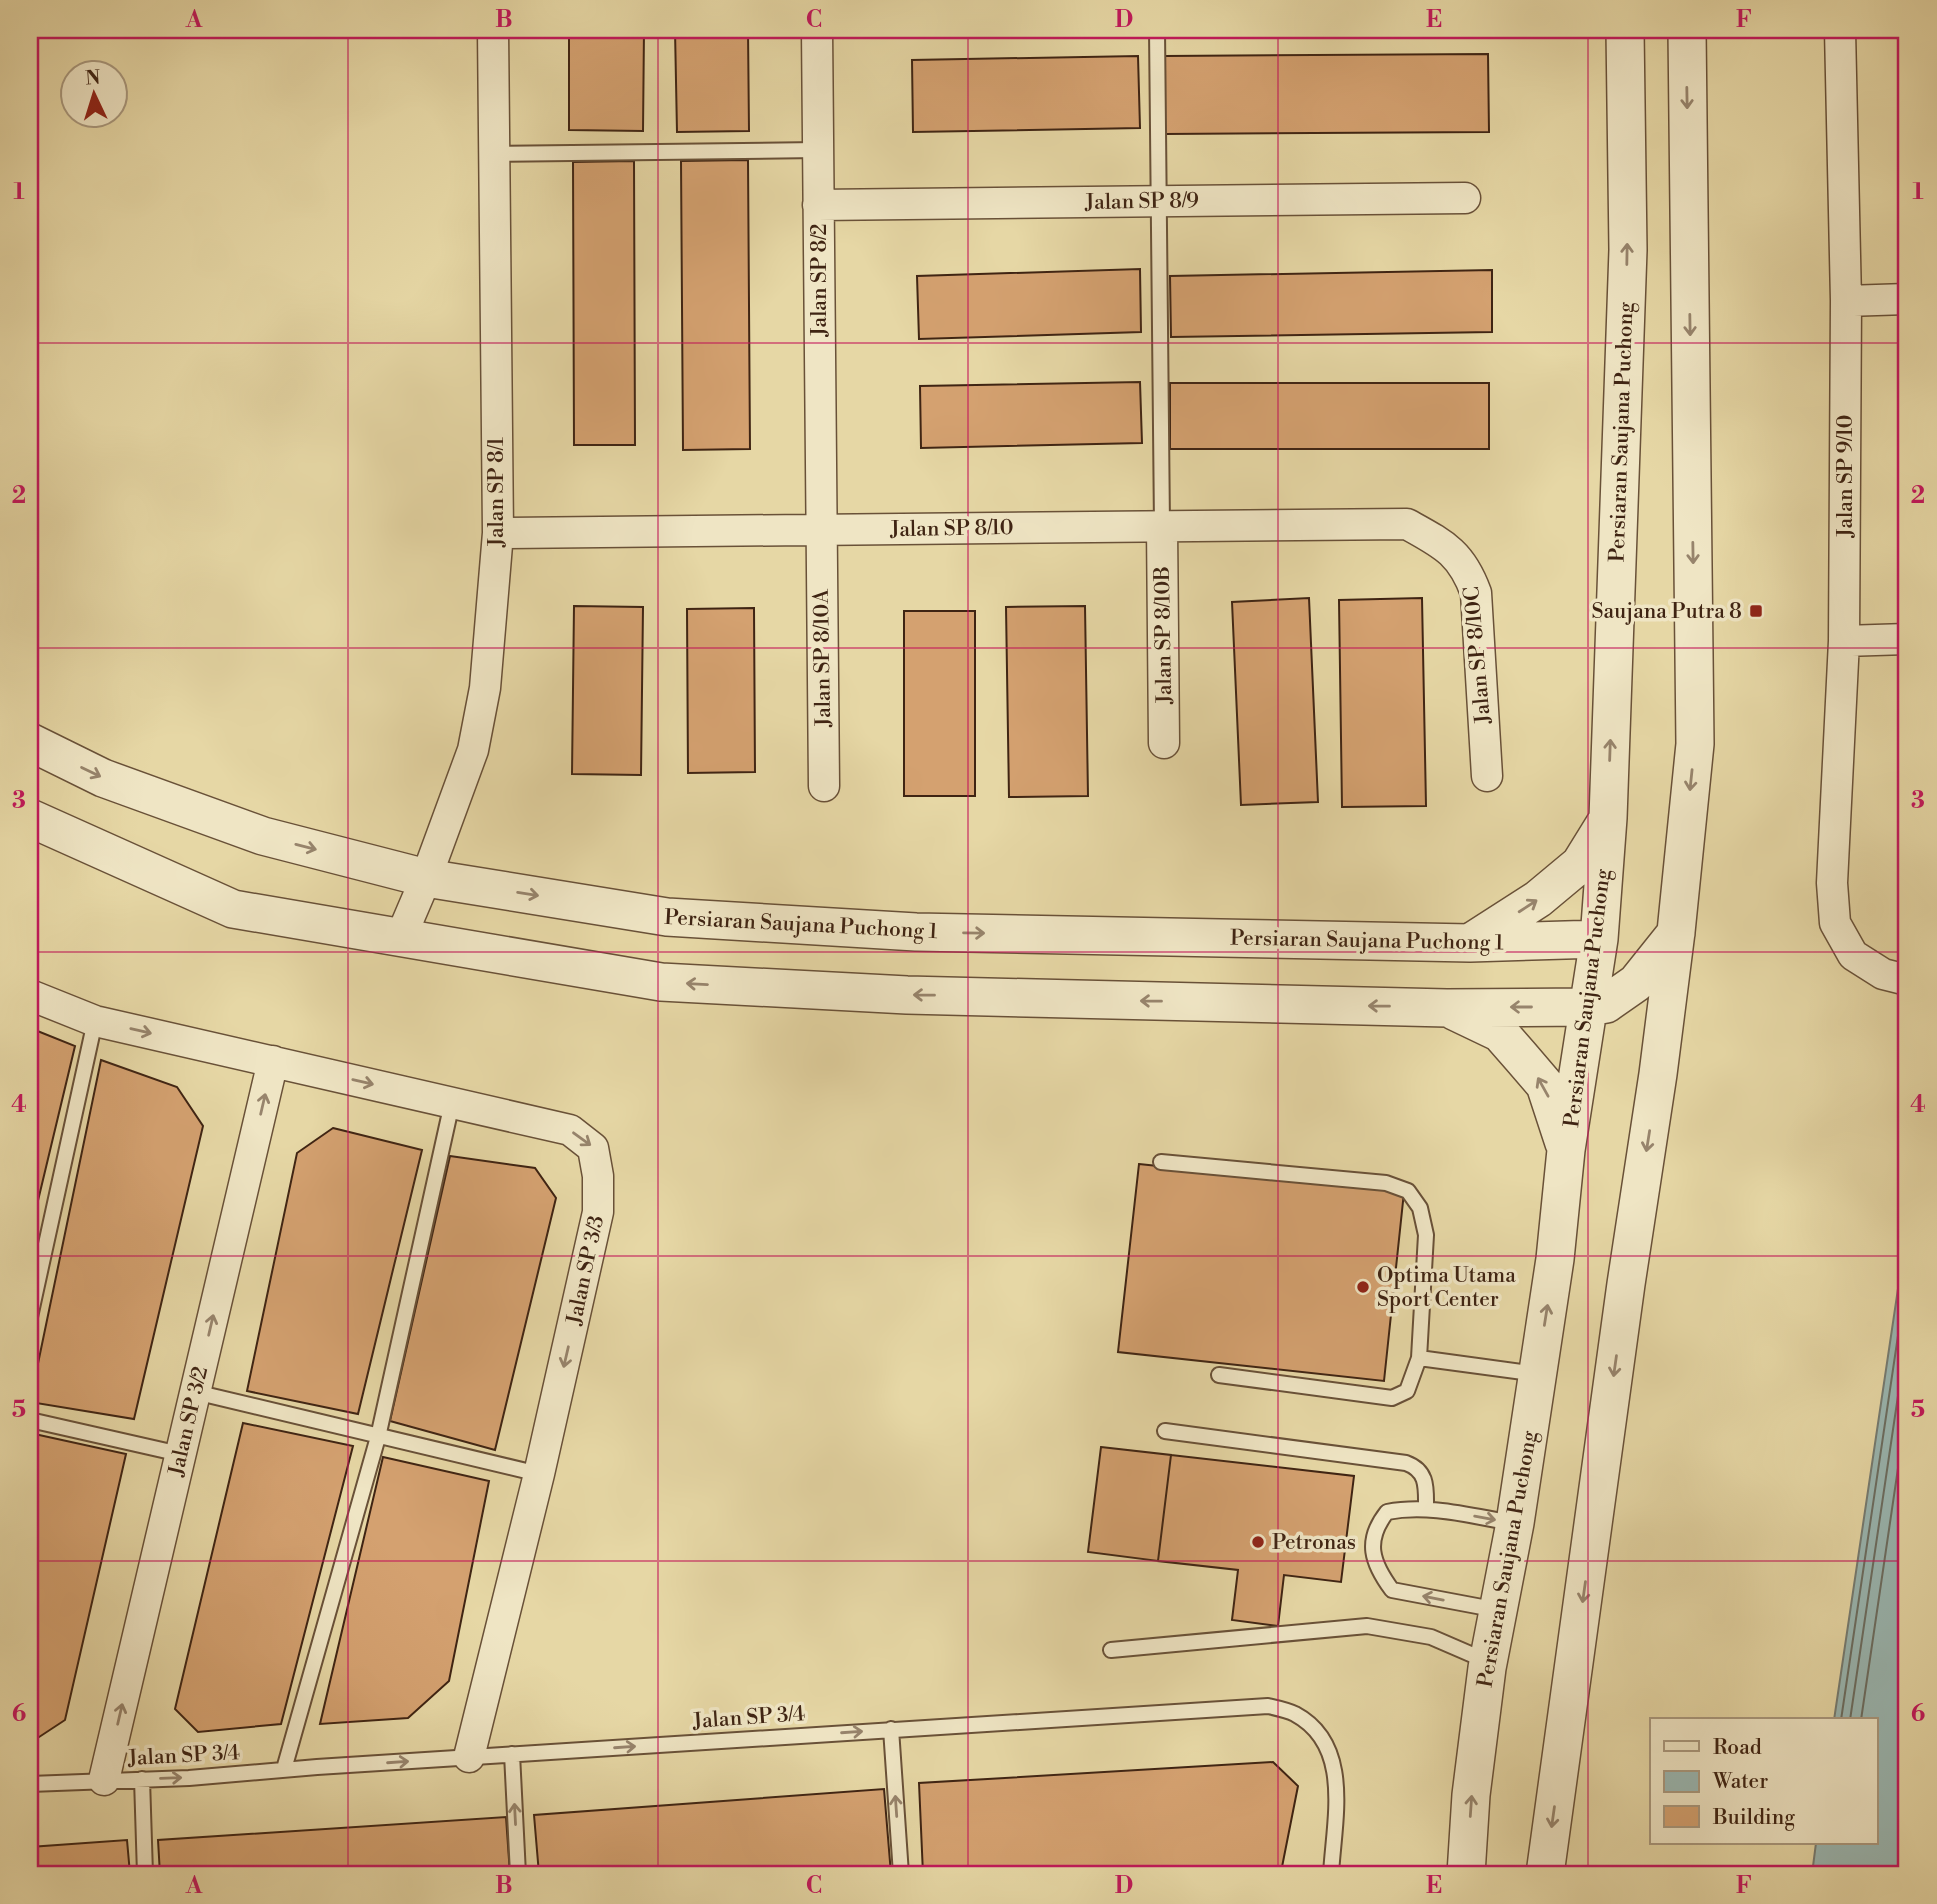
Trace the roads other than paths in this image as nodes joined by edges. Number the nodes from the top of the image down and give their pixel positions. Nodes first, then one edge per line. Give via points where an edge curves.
1 (493, 30) edge
2 (817, 30) edge
3 (1157, 30) edge
4 (1625, 30) edge
5 (1687, 30) edge
6 (1840, 30) edge
7 (818, 150) junction
8 (494, 154) junction
9 (1465, 198) dead end
10 (1159, 201) junction
11 (818, 205) junction
12 (1907, 299) edge
13 (1846, 301) junction
14 (1407, 524) joint
15 (1162, 526) junction
16 (821, 530) junction
17 (498, 533) junction
18 (1907, 639) edge
19 (1844, 641) junction
20 (30, 742) edge
21 (1164, 743) dead end
22 (1487, 776) dead end
23 (824, 786) dead end
24 (30, 818) edge
25 (1608, 818) junction
26 (67, 836) junction
27 (30, 839) edge
28 (426, 878) junction
29 (1676, 932) junction
30 (400, 939) junction
31 (1599, 939) junction
32 (1470, 943) junction
33 (1907, 980) edge
34 (1636, 983) junction
35 (30, 995) edge
36 (1589, 1007) junction
37 (1447, 1008) junction
38 (95, 1021) junction
39 (274, 1061) junction
40 (1658, 1074) junction
41 (452, 1103) junction
42 (1566, 1150) junction
43 (1161, 1162) dead end
44 (30, 1317) edge
45 (1419, 1358) junction
46 (1537, 1374) junction
47 (1219, 1375) dead end
48 (195, 1392) junction
49 (30, 1420) edge
50 (1165, 1432) dead end
51 (378, 1437) junction
52 (180, 1454) junction
53 (539, 1474) junction
54 (1426, 1508) junction
55 (1515, 1523) junction
56 (1500, 1611) junction
57 (1111, 1650) dead end
58 (1488, 1668) junction
59 (891, 1729) junction
60 (512, 1754) junction
61 (469, 1757) junction
62 (284, 1769) junction
63 (142, 1779) junction
64 (104, 1780) junction
65 (30, 1784) edge
66 (145, 1874) edge
67 (518, 1874) edge
68 (901, 1874) edge
69 (1331, 1874) edge
70 (1466, 1874) edge
71 (1545, 1874) edge

1 - 8 street, Jalan SP 8/1
2 - 7 street, Jalan SP 8/2
3 - 10 lane
25 -> 4 street, Persiaran Saujana Puchong via 1628,250
5 -> 29 street via 1695,744
6 - 13 street, Jalan SP 9/10
7 - 8 lane
7 - 11 street, Jalan SP 8/2
8 - 17 street, Jalan SP 8/1
9 - 10 street, Jalan SP 8/9
10 - 11 street, Jalan SP 8/9
10 - 15 lane
11 - 16 street, Jalan SP 8/2
12 - 13 street
13 - 19 street, Jalan SP 9/10
14 - 15 street, Jalan SP 8/10
14 - 22 street, Jalan SP 8/10C via 1441,543 1467,569 1476,593
15 - 16 street, Jalan SP 8/10
15 - 21 street, Jalan SP 8/10B
16 - 17 street, Jalan SP 8/10
16 - 23 street, Jalan SP 8/10A
17 - 28 street, Jalan SP 8/1 via 485,688 473,750
18 - 19 street
19 - 33 street, Jalan SP 9/10 via 1832,883 1835,923 1853,955 1883,974
20 -> 28 street, Persiaran Saujana Puchong 1 via 103,778 263,836
24 - 26 street
25 - 31 street, Persiaran Saujana Puchong
32 -> 25 street via 1538,899 1580,864
26 - 27 street
26 - 30 street via 233,909
28 - 30 street, Jalan SP 8/1
28 -> 32 street, Persiaran Saujana Puchong 1 via 681,918 916,932
29 - 34 street
29 - 40 street
37 -> 30 street via 907,995 662,982
31 - 32 street, Persiaran Saujana Puchong 1
31 - 34 street via 1620,956
31 - 36 street, Persiaran Saujana Puchong
34 - 36 street via 1606,1004
34 - 40 street via 1652,1030
35 - 38 street, Jalan SP 3/3
36 -> 37 street
36 - 42 street, Persiaran Saujana Puchong
42 -> 37 street via 1545,1086 1521,1057 1500,1033
38 -> 39 street, Jalan SP 3/3
38 - 44 lane
39 -> 41 street, Jalan SP 3/3
48 -> 39 street, Jalan SP 3/2
40 -> 71 street
41 - 51 lane
41 -> 53 street, Jalan SP 3/3 via 570,1130 593,1148 598,1212
46 -> 42 street, Persiaran Saujana Puchong
43 - 45 lane via 1386,1183 1408,1191 1419,1208 1426,1235
45 - 46 lane
45 - 47 lane via 1407,1391 1392,1398
46 - 55 street, Persiaran Saujana Puchong
48 - 51 lane
48 - 52 street, Jalan SP 3/2
49 - 52 lane
50 - 54 lane via 1406,1463 1423,1475
51 - 53 lane
51 - 62 lane
64 -> 52 street, Jalan SP 3/2
53 - 61 street, Jalan SP 3/3
54 -> 55 lane
56 -> 54 lane via 1392,1590 1378,1572 1376,1525 1387,1512
55 - 56 street, Persiaran Saujana Puchong
56 - 58 street, Persiaran Saujana Puchong
57 - 58 lane via 1367,1626 1431,1637 1475,1656
70 -> 58 street, Persiaran Saujana Puchong
60 -> 59 lane, Jalan SP 3/4
68 -> 59 lane
59 - 69 lane, Jalan SP 3/4 via 1268,1706 1295,1714 1316,1731 1331,1752 1337,1782
60 - 61 lane, Jalan SP 3/4
67 -> 60 lane
62 -> 61 lane, Jalan SP 3/4
63 -> 62 lane, Jalan SP 3/4
63 - 64 lane, Jalan SP 3/4
63 - 66 lane
64 - 65 lane, Jalan SP 3/4

